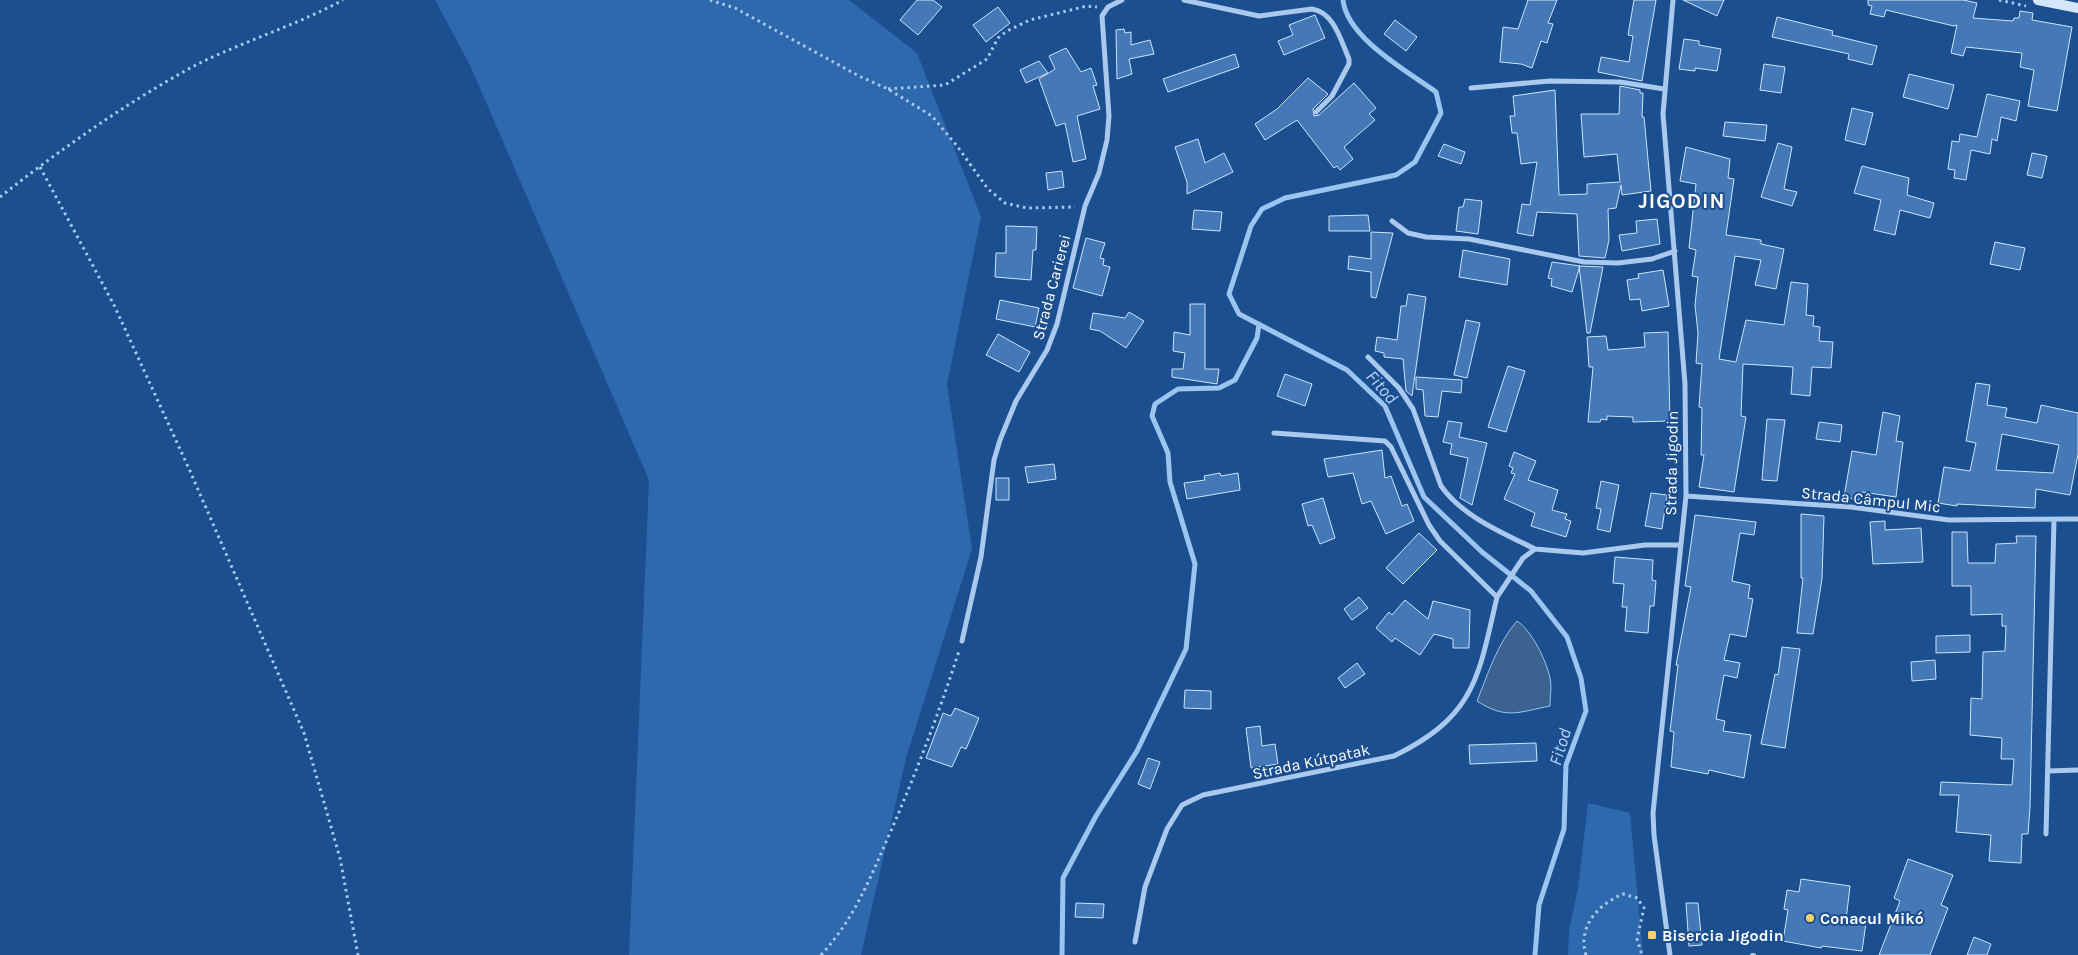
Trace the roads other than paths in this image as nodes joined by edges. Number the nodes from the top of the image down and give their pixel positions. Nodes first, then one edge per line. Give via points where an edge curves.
1 (1122, 0) edge
2 (1184, 0) edge
3 (1673, 0) edge
4 (2038, 0) edge
5 (2078, 8) edge
6 (1471, 88) dead end
7 (1664, 89) junction
8 (1316, 112) dead end
9 (1392, 221) dead end
10 (1675, 251) junction
11 (1368, 358) dead end
12 (1274, 433) dead end
13 (1686, 496) junction
14 (2078, 519) edge
15 (2054, 520) junction
16 (1679, 545) junction
17 (1535, 549) junction
18 (1497, 597) junction
19 (962, 641) road end
20 (2078, 770) edge
21 (2048, 771) junction
22 (2046, 834) dead end
23 (1136, 942) dead end
24 (1670, 955) edge

1 - 19 street, Strada Carierei via 1108,7 1102,16 1109,116 1099,173 1085,206 1057,324 1047,350 1013,407 994,460 981,557
2 - 8 street via 1259,16 1321,10 1328,16 1350,64 1332,96
3 - 7 street, Strada Jigodin
4 - 5 main road
6 - 7 street via 1550,81 1620,82
7 - 10 street, Strada Jigodin via 1663,114
9 - 10 street via 1408,233 1426,237 1469,239 1584,262 1652,259
10 - 13 street, Strada Jigodin via 1685,384
11 - 17 street via 1399,388 1412,409 1447,495 1471,514
12 - 18 street via 1385,441 1440,541
13 - 15 street, Strada Câmpul Mic via 1844,506 1949,520
13 - 16 street, Strada Jigodin
14 - 15 street, Strada Câmpul Mic
15 - 21 street
16 - 17 street via 1583,552
16 - 24 street, Strada Jigodin via 1653,813
17 - 18 street, Strada Kútpatak via 1523,558
18 - 23 street, Strada Kútpatak via 1477,678 1466,700 1437,731 1394,756 1203,795 1182,805 1167,829 1145,886
20 - 21 street
21 - 22 street

